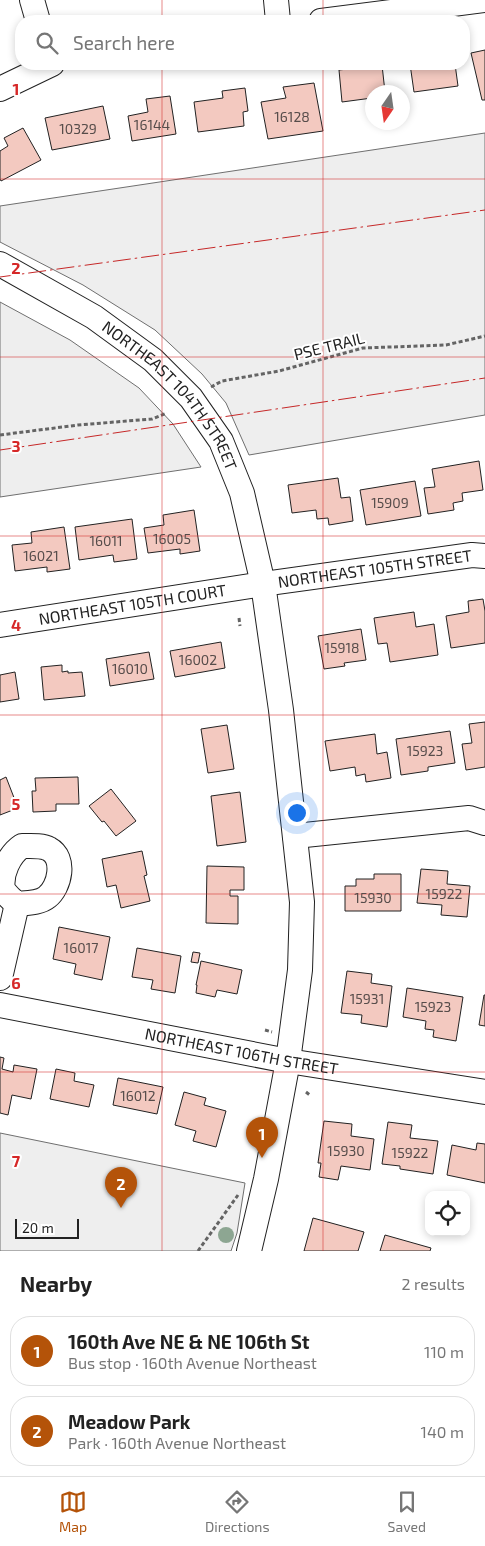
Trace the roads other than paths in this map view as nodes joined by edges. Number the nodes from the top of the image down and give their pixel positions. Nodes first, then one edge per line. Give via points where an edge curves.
1 (32, 0) edge
2 (276, 0) edge
3 (484, 0) edge
4 (36, 15) edge
5 (277, 15) edge
6 (368, 15) edge
7 (39, 70) edge
8 (0, 89) edge
9 (0, 264) edge
10 (485, 556) edge
11 (263, 584) junction
12 (0, 625) edge
13 (485, 823) edge
14 (296, 836) junction
15 (17, 904) dead end
16 (0, 978) edge
17 (0, 1006) edge
18 (288, 1061) junction
19 (485, 1092) edge
20 (249, 1251) edge

1 - 4 street
2 - 5 street
3 - 6 street
7 - 8 street
9 - 11 street, NORTHEAST 104TH STREET via 94,317 153,360 191,398 221,441 242,492
10 - 11 street, NORTHEAST 105TH STREET via 472,555
11 - 12 street, NORTHEAST 105TH COURT
11 - 14 street, NORTHEAST 104TH STREET
13 - 14 street via 469,818
14 - 18 street, NORTHEAST 104TH STREET via 302,902 300,970
15 - 16 street
17 - 18 street, NORTHEAST 106TH STREET
18 - 19 street, NORTHEAST 106TH STREET
18 - 20 street, NORTHEAST 104TH STREET via 268,1171

